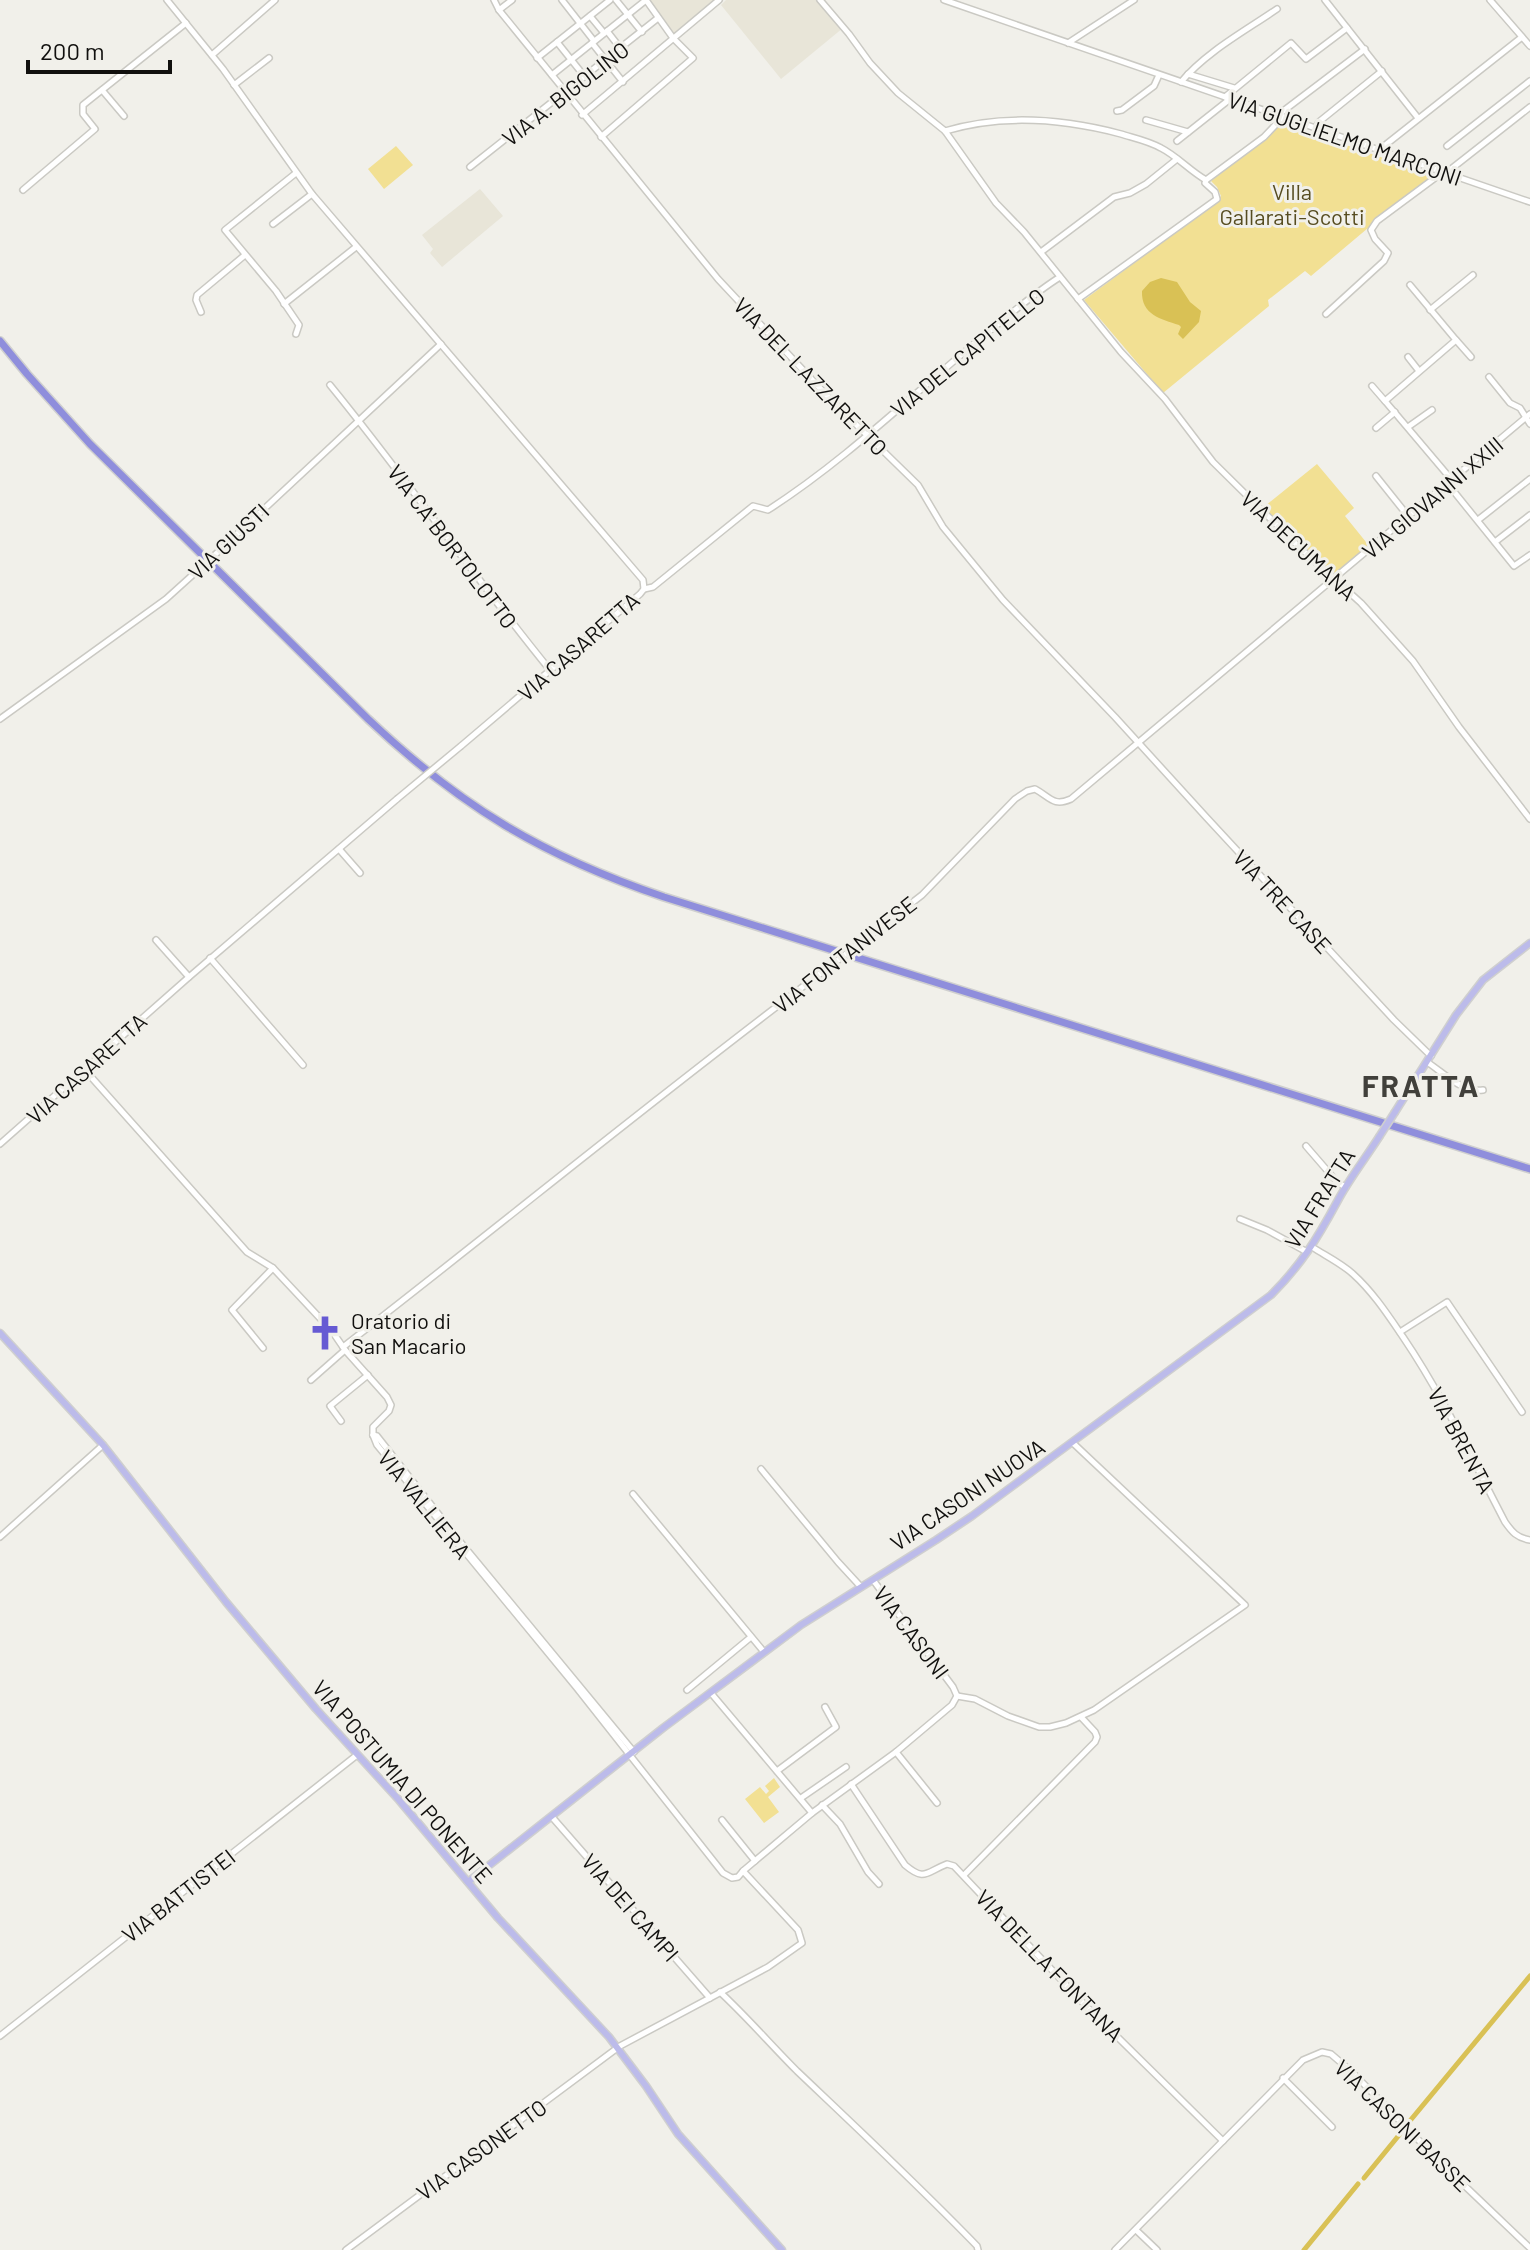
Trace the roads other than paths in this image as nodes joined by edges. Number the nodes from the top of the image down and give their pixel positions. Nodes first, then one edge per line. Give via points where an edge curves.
1 (167, 0) edge
2 (275, 0) edge
3 (494, 0) edge
4 (512, 0) edge
5 (562, 0) edge
6 (616, 0) edge
7 (646, 0) edge
8 (719, 0) edge
9 (820, 0) edge
10 (944, 0) edge
11 (1134, 0) edge
12 (1325, 0) edge
13 (1490, 0) edge
14 (607, 1) edge
15 (1277, 9) dead end
16 (499, 10) junction
17 (627, 14) junction
18 (590, 16) junction
19 (658, 18) junction
20 (186, 23) junction
21 (580, 23) junction
22 (1347, 28) junction
23 (605, 32) junction
24 (642, 32) junction
25 (1522, 37) junction
26 (673, 38) junction
27 (557, 42) junction
28 (593, 42) junction
29 (1068, 43) junction
30 (1530, 46) edge
31 (621, 49) junction
32 (1365, 49) junction
33 (212, 55) junction
34 (269, 58) dead end
35 (537, 58) junction
36 (571, 60) junction
37 (606, 61) junction
38 (1382, 71) junction
39 (1188, 74) junction
40 (552, 75) junction
41 (1159, 75) junction
42 (585, 77) junction
43 (1530, 81) edge
44 (623, 82) junction
45 (1181, 82) junction
46 (234, 85) junction
47 (1234, 88) junction
48 (102, 90) junction
49 (566, 93) junction
50 (1228, 98) junction
51 (1530, 107) edge
52 (1117, 111) dead end
53 (582, 115) junction
54 (124, 116) dead end
55 (1280, 116) junction
56 (1418, 118) junction
57 (1146, 120) dead end
58 (1315, 128) junction
59 (945, 131) junction
60 (1189, 132) junction
61 (601, 137) junction
62 (1177, 141) dead end
63 (1447, 146) dead end
64 (1379, 150) junction
65 (1177, 159) junction
66 (470, 167) dead end
67 (1445, 172) junction
68 (296, 173) junction
69 (1206, 180) junction
70 (23, 190) dead end
71 (312, 194) junction
72 (1530, 202) edge
73 (273, 224) dead end
74 (356, 247) junction
75 (1041, 252) junction
76 (245, 255) junction
77 (1473, 275) dead end
78 (1060, 277) junction
79 (1410, 285) dead end
80 (1078, 299) junction
81 (284, 304) junction
82 (1430, 310) junction
83 (201, 312) dead end
84 (1326, 314) dead end
85 (296, 334) dead end
86 (1456, 340) junction
87 (0, 341) edge
88 (441, 344) junction
89 (1408, 357) dead end
90 (1471, 357) dead end
91 (1419, 371) junction
92 (1489, 377) dead end
93 (330, 385) dead end
94 (1372, 386) dead end
95 (1385, 401) junction
96 (1432, 410) dead end
97 (1395, 412) junction
98 (1528, 416) edge
99 (359, 420) junction
100 (1530, 424) edge
101 (1407, 426) junction
102 (1376, 428) dead end
103 (866, 435) junction
104 (1376, 476) dead end
105 (1530, 479) edge
106 (1449, 481) junction
107 (1530, 515) edge
108 (1408, 516) junction
109 (1478, 520) junction
110 (1495, 542) junction
111 (1530, 555) edge
112 (1334, 580) junction
113 (644, 589) junction
114 (550, 670) junction
115 (0, 719) edge
116 (1139, 743) junction
117 (1530, 819) edge
118 (339, 849) junction
119 (360, 873) dead end
120 (156, 940) dead end
121 (1530, 943) edge
122 (210, 958) junction
123 (189, 977) junction
124 (1429, 1059) junction
125 (303, 1065) dead end
126 (84, 1069) junction
127 (1483, 1090) dead end
128 (0, 1144) edge
129 (1306, 1146) dead end
130 (1530, 1169) edge
131 (1346, 1187) junction
132 (1240, 1219) dead end
133 (1310, 1250) junction
134 (273, 1268) junction
135 (1400, 1332) junction
136 (0, 1333) edge
137 (263, 1348) dead end
138 (344, 1348) junction
139 (368, 1375) junction
140 (311, 1380) dead end
141 (1522, 1412) dead end
142 (341, 1421) dead end
143 (1092, 1429) joint
144 (1073, 1443) junction
145 (103, 1445) junction
146 (761, 1469) dead end
147 (633, 1494) dead end
148 (0, 1537) edge
149 (1530, 1540) edge
150 (873, 1580) junction
151 (861, 1587) junction
152 (751, 1637) junction
153 (764, 1652) junction
154 (687, 1690) dead end
155 (711, 1693) junction
156 (957, 1696) junction
157 (825, 1707) dead end
158 (1081, 1717) junction
159 (896, 1752) junction
160 (632, 1753) junction
161 (357, 1755) junction
162 (846, 1767) dead end
163 (777, 1771) junction
164 (851, 1784) junction
165 (801, 1798) junction
166 (937, 1803) dead end
167 (822, 1805) junction
168 (812, 1813) junction
169 (552, 1817) junction
170 (722, 1820) dead end
171 (755, 1861) junction
172 (743, 1871) junction
173 (964, 1875) junction
174 (468, 1882) junction
175 (879, 1884) dead end
176 (720, 1992) junction
177 (710, 1998) junction
178 (0, 2036) edge
179 (617, 2048) junction
180 (1283, 2078) junction
181 (1332, 2127) dead end
182 (1223, 2141) junction
183 (1136, 2230) junction
184 (1530, 2248) edge
185 (346, 2250) edge
186 (782, 2250) edge
187 (978, 2250) edge
188 (1115, 2250) edge
189 (1157, 2250) edge

1 - 20 street, VIA CASARETTA
2 - 33 street
3 - 16 street, VIA DEL LAZZARETTO
4 - 16 street
5 - 21 street
6 - 17 street
7 - 17 street
7 - 19 street
8 - 26 street
9 - 59 street, VIA DECUMANA via 898,93
10 - 29 street, VIA GUGLIELMO MARCONI
11 - 29 street
12 - 22 street
13 - 25 street
14 - 18 street
15 - 39 street
16 - 35 street, VIA DEL LAZZARETTO
17 - 23 street
17 - 24 street
18 - 21 street
18 - 23 street
19 - 24 street, VIA A. BIGOLINO
19 - 26 street
20 - 33 street, VIA CASARETTA
20 - 48 street
21 - 27 street
21 - 28 street
22 - 32 street
22 - 47 street via 1306,59 1291,43
23 - 28 street
23 - 31 street
24 - 31 street, VIA A. BIGOLINO
25 - 30 street
25 - 56 street
26 - 44 street
26 - 61 street via 693,58
27 - 35 street
27 - 36 street
28 - 36 street
28 - 37 street
29 - 41 street, VIA GUGLIELMO MARCONI
31 - 37 street, VIA A. BIGOLINO
32 - 38 street
32 - 55 street
33 - 46 street, VIA CASARETTA
34 - 46 street
35 - 40 street, VIA DEL LAZZARETTO
36 - 40 street
36 - 42 street
37 - 42 street, VIA A. BIGOLINO
37 - 44 street
38 - 56 street
38 - 58 street
39 - 45 street
39 - 47 street
40 - 49 street, VIA DEL LAZZARETTO
41 - 45 street, VIA GUGLIELMO MARCONI
41 - 52 street via 1154,86
42 - 49 street, VIA A. BIGOLINO
43 - 63 street
44 - 53 street
45 - 50 street, VIA GUGLIELMO MARCONI
46 - 68 street, VIA CASARETTA
47 - 50 street
48 - 54 street
48 - 70 street via 81,109 95,129
49 - 53 street, VIA DEL LAZZARETTO
49 - 66 street, VIA A. BIGOLINO
50 - 55 street, VIA GUGLIELMO MARCONI
50 - 60 street
51 - 67 street
53 - 61 street, VIA DEL LAZZARETTO
55 - 58 street, VIA GUGLIELMO MARCONI
55 - 69 street via 1264,137
56 - 64 street
57 - 60 street
58 - 64 street, VIA GUGLIELMO MARCONI
59 - 65 street via 1000,121 1087,125 1159,146
59 - 75 street, VIA DECUMANA via 996,203
60 - 62 street
61 - 103 street, VIA DEL LAZZARETTO via 718,279
64 - 67 street, VIA GUGLIELMO MARCONI
65 - 69 street
65 - 75 street via 1146,184 1114,197
67 - 72 street, VIA GUGLIELMO MARCONI
67 - 84 street via 1377,221 1371,230 1388,253 1384,261
68 - 71 street, VIA CASARETTA
68 - 76 street via 225,230
69 - 80 street via 1217,199
71 - 73 street
71 - 74 street, VIA CASARETTA
74 - 81 street
74 - 88 street, VIA CASARETTA
75 - 78 street, VIA DECUMANA
76 - 81 street
76 - 83 street via 197,295
77 - 82 street
78 - 80 street, VIA DECUMANA
78 - 103 street, VIA DEL CAPITELLO
79 - 82 street
80 - 112 street, VIA DECUMANA via 1213,462
81 - 85 street via 299,325
82 - 86 street
86 - 90 street
86 - 91 street
87 - 130 highway via 90,444 368,719 448,788 518,835 664,897
88 - 99 street, VIA GIUSTI
88 - 113 street, VIA CASARETTA via 643,580
89 - 91 street
91 - 95 street
92 - 98 street
93 - 99 street, VIA CA' BORTOLOTTO
94 - 95 street
95 - 97 street
96 - 101 street
97 - 101 street
97 - 102 street
98 - 100 street
98 - 106 street, VIA GIOVANNI XXIII
99 - 114 street, VIA CA' BORTOLOTTO
99 - 115 street, VIA GIUSTI, bridge via 159,604
101 - 106 street
103 - 113 street, VIA DEL CAPITELLO via 783,501 768,510 753,506
103 - 116 street, VIA DEL LAZZARETTO via 918,485 943,527 1003,600
104 - 108 street
105 - 109 street
106 - 108 street, VIA GIOVANNI XXIII
106 - 109 street
107 - 110 street
108 - 112 street, VIA GIOVANNI XXIII
109 - 110 street
110 - 111 street via 1514,566
112 - 116 street, VIA FONTANIVESE
112 - 117 street, VIA DECUMANA via 1413,661
113 - 114 street, VIA CASARETTA
114 - 118 street, VIA CASARETTA, bridge
116 - 124 street, VIA TRE CASE
116 - 138 street, VIA FONTANIVESE, bridge via 1071,799 1051,800 1035,789 1015,799 922,895
118 - 119 street
118 - 122 street, VIA CASARETTA
120 - 123 street
121 - 124 main road, VIA FRATTA via 1483,980
122 - 123 street, VIA CASARETTA
122 - 125 street
123 - 126 street, VIA CASARETTA
124 - 127 street, VIA TRE CASE via 1463,1087
124 - 131 main road, VIA FRATTA, bridge
126 - 128 street, VIA CASARETTA
126 - 134 street via 247,1252
129 - 131 street
131 - 133 main road, VIA FRATTA
132 - 133 street, VIA BRENTA
133 - 135 street, VIA BRENTA via 1355,1276
133 - 143 main road, VIA FRATTA via 1271,1295
134 - 137 street via 232,1310
134 - 138 street
135 - 141 street via 1447,1302
135 - 149 street, VIA BRENTA via 1453,1419 1505,1522 1512,1533
136 - 145 main road, VIA POSTUMIA DI PONENTE
138 - 139 street
138 - 140 street, VIA FONTANIVESE
139 - 142 street via 330,1406
139 - 160 street, VIA VALLIERA via 391,1405 373,1427 373,1435
143 - 144 main road, VIA CASONI NUOVA
144 - 150 main road, VIA CASONI NUOVA
144 - 158 street via 1245,1605
145 - 148 street
145 - 161 main road, VIA POSTUMIA DI PONENTE via 259,1642
146 - 151 street
147 - 152 street
150 - 151 main road, VIA CASONI NUOVA
150 - 156 street, VIA CASONI
151 - 153 main road, VIA CASONI NUOVA
152 - 153 street
152 - 154 street
153 - 155 main road, VIA CASONI NUOVA
155 - 160 main road, VIA CASONI NUOVA
155 - 163 street
156 - 158 street via 1039,1727
156 - 159 street, VIA CASONI
157 - 163 street via 836,1727
158 - 173 street, VIA DELLA FONTANA via 1095,1732 1095,1742
159 - 164 street, VIA CASONI
159 - 166 street
160 - 169 main road, VIA CASONI NUOVA
160 - 172 street, VIA VALLIERA via 723,1873 732,1878
161 - 174 main road, VIA POSTUMIA DI PONENTE
161 - 178 street, VIA BATTISTEI
162 - 165 street
163 - 165 street
164 - 167 street, VIA CASONI
164 - 173 street via 915,1874 947,1864
165 - 168 street
167 - 168 street, VIA CASONI
167 - 175 street
168 - 171 street, VIA CASONI
169 - 174 main road, VIA CASONI NUOVA
169 - 177 street, VIA DEI CAMPI
170 - 171 street
171 - 172 street, VIA CASONI
172 - 176 street via 798,1930 802,1943
173 - 182 street, VIA DELLA FONTANA
174 - 179 main road, VIA POSTUMIA DI PONENTE
176 - 177 street, VIA CASONETTO
176 - 187 street
177 - 179 street, VIA CASONETTO
179 - 185 street, VIA CASONETTO
179 - 186 main road, VIA POSTUMIA DI PONENTE via 678,2134
180 - 181 street
180 - 182 street, VIA CASONI BASSE
180 - 184 street, VIA CASONI BASSE via 1315,2054 1331,2054
182 - 183 street, VIA CASONI BASSE
183 - 188 street, VIA CASONI BASSE
183 - 189 street

